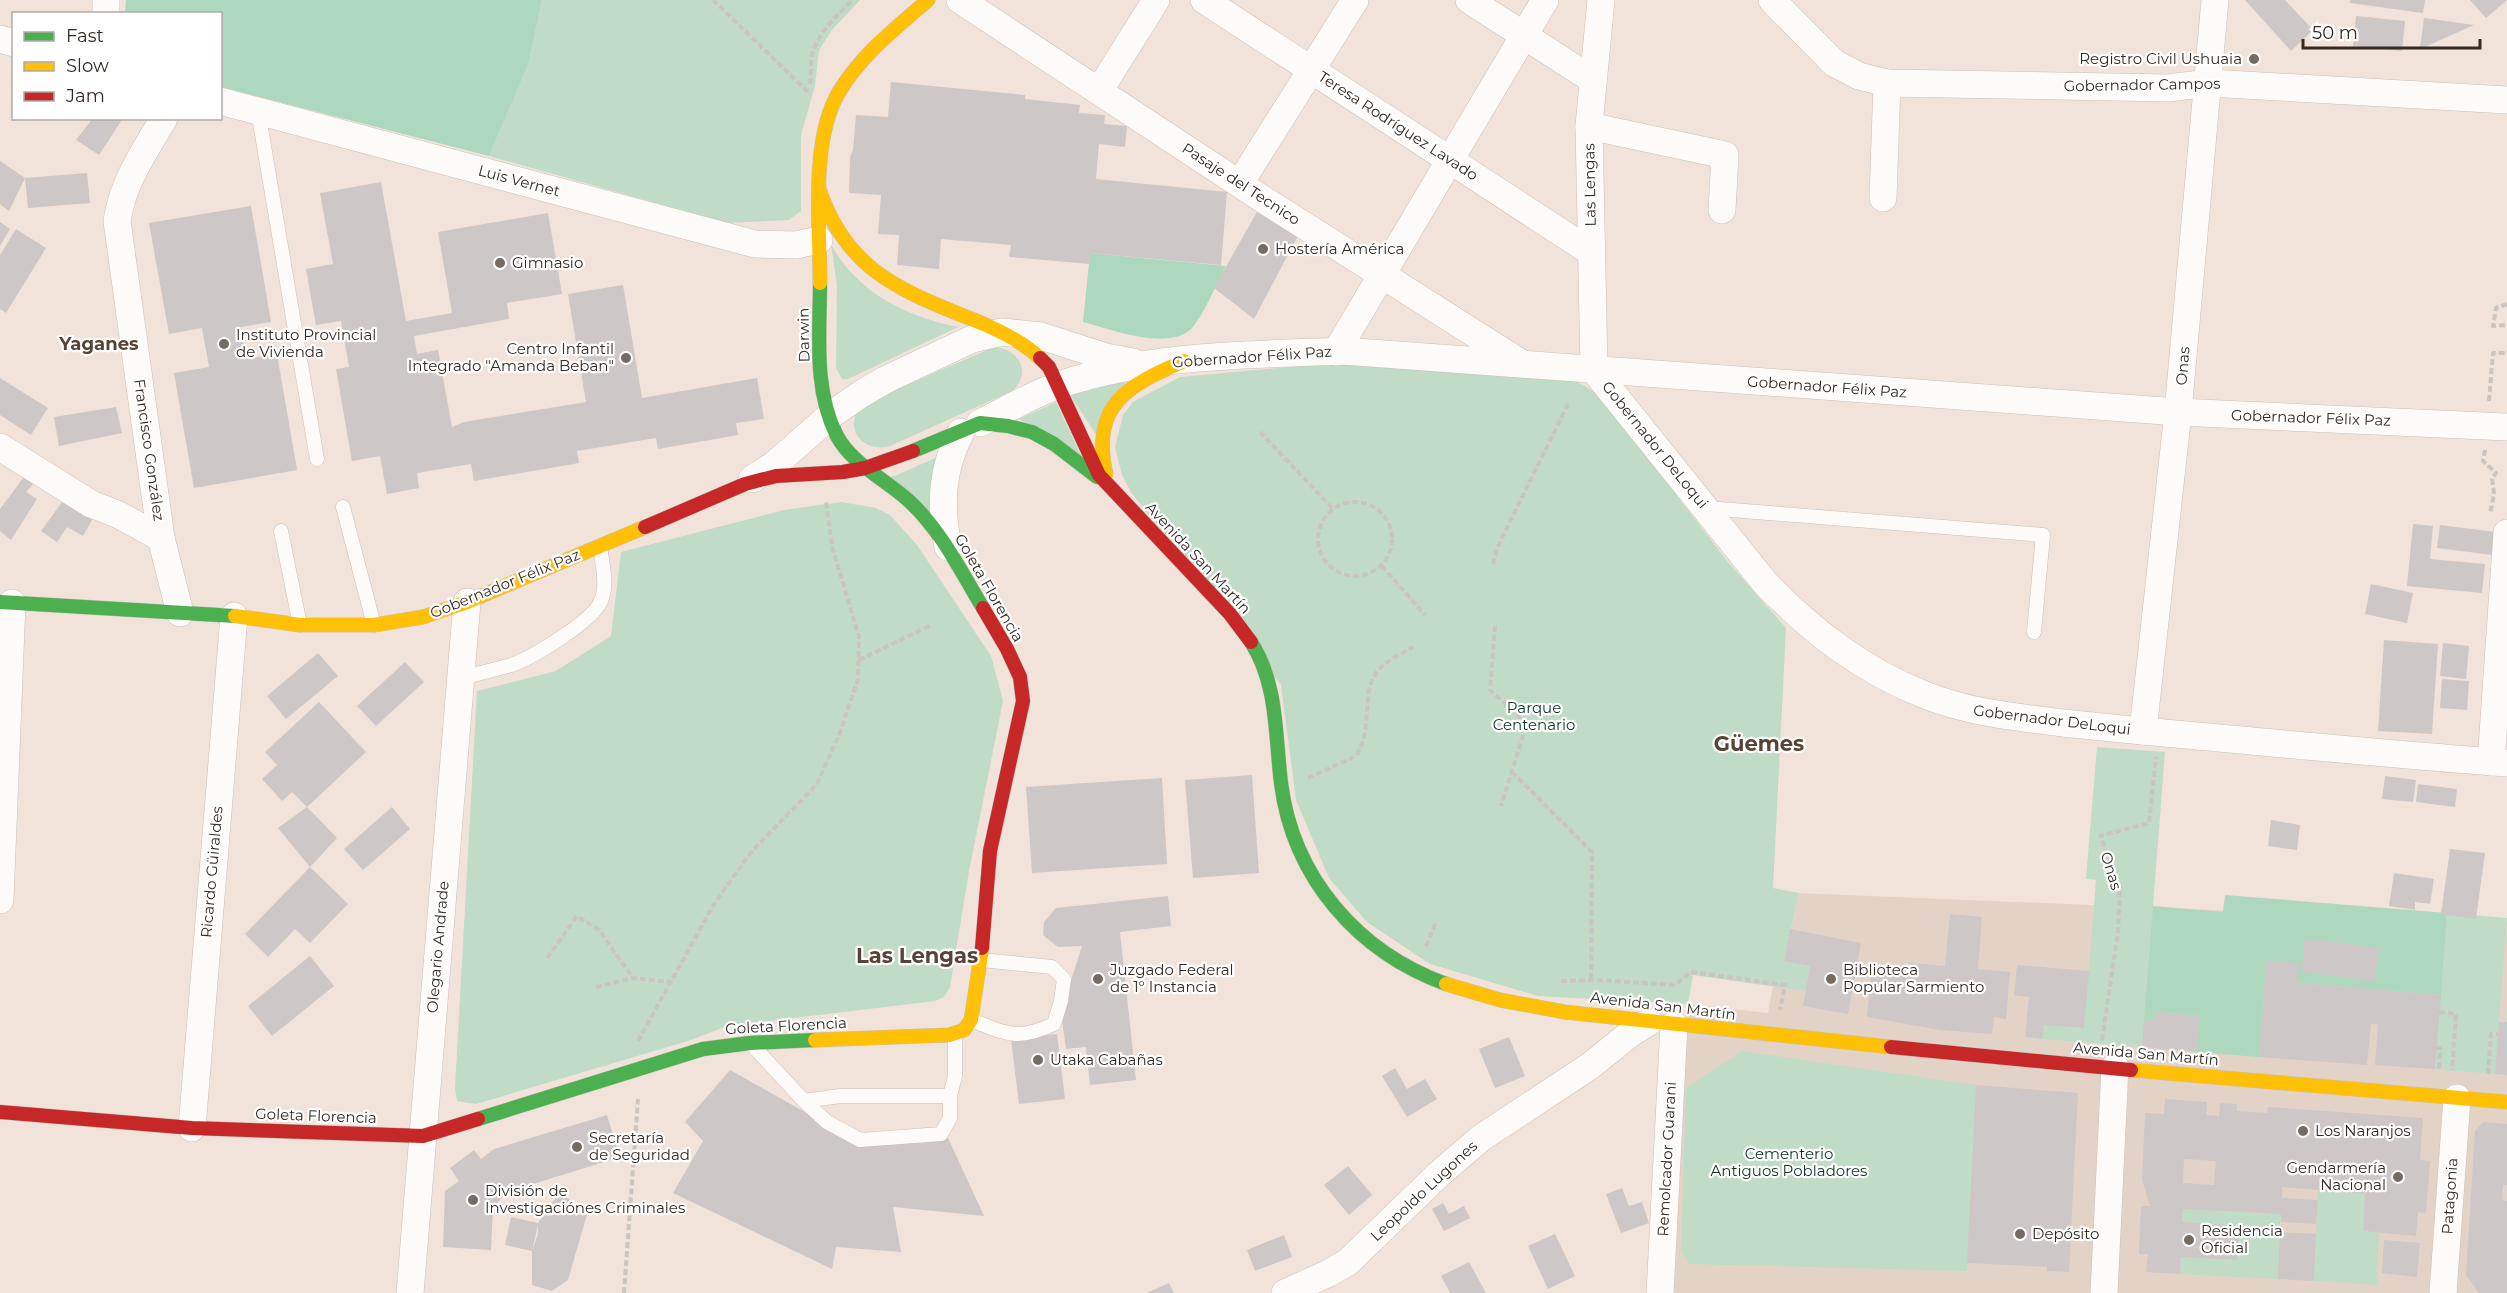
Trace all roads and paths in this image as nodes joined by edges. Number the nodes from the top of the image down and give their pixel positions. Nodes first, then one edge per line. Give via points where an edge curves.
1 (713, 0) edge
2 (928, 0) edge
3 (960, 0) edge
4 (1156, 0) edge
5 (1204, 0) edge
6 (1354, 0) edge
7 (1469, 0) edge
8 (1545, 0) edge
9 (1601, 0) edge
10 (1772, 0) edge
11 (2215, 0) edge
12 (1524, 35) junction
13 (1311, 69) junction
14 (1593, 80) junction
15 (2209, 82) junction
16 (1887, 83) junction
17 (1099, 91) junction
18 (808, 92) dead end
19 (2507, 100) edge
20 (222, 102) edge
21 (258, 111) junction
22 (163, 120) edge
23 (1589, 126) junction
24 (1450, 160) junction
25 (819, 189) junction
26 (1250, 190) junction
27 (1883, 198) dead end
28 (1722, 210) dead end
29 (819, 240) junction
30 (1592, 252) junction
31 (1382, 274) junction
32 (2507, 304) edge
33 (2507, 325) edge
34 (1002, 332) junction
35 (1336, 352) junction
36 (2507, 353) edge
37 (1184, 361) junction
38 (1147, 364) junction
39 (1524, 365) junction
40 (1594, 370) junction
41 (1059, 385) junction
42 (1568, 404) dead end
43 (2178, 412) junction
44 (831, 415) junction
45 (2497, 426) edge
46 (970, 428) junction
47 (1260, 432) dead end
48 (0, 447) edge
49 (317, 459) dead end
50 (865, 468) junction
51 (827, 472) junction
52 (745, 484) junction
53 (1110, 487) junction
54 (343, 507) dead end
55 (1705, 508) junction
56 (1333, 509) junction
57 (281, 531) dead end
58 (2507, 533) edge
59 (161, 538) junction
60 (600, 546) junction
61 (948, 547) junction
62 (1493, 564) dead end
63 (1382, 566) junction
64 (467, 602) junction
65 (6, 603) edge
66 (180, 613) junction
67 (1425, 615) dead end
68 (234, 616) junction
69 (300, 625) junction
70 (374, 625) junction
71 (931, 625) dead end
72 (1495, 626) dead end
73 (2034, 632) dead end
74 (1413, 647) dead end
75 (858, 661) junction
76 (461, 678) junction
77 (2151, 732) junction
78 (2499, 763) edge
79 (1512, 772) junction
80 (1300, 781) dead end
81 (1501, 806) dead end
82 (1, 853) edge
83 (0, 900) edge
84 (1436, 922) dead end
85 (1423, 952) dead end
86 (548, 958) dead end
87 (981, 960) junction
88 (633, 978) junction
89 (1591, 980) junction
90 (670, 982) junction
91 (1554, 982) dead end
92 (1785, 985) dead end
93 (596, 987) dead end
94 (2439, 1012) dead end
95 (970, 1020) junction
96 (1662, 1023) junction
97 (955, 1033) junction
98 (2498, 1034) dead end
99 (750, 1043) junction
100 (2436, 1048) dead end
101 (2108, 1057) junction
102 (2439, 1069) dead end
103 (640, 1070) junction
104 (2452, 1070) dead end
105 (2488, 1074) dead end
106 (950, 1096) junction
107 (2457, 1098) junction
108 (804, 1101) junction
109 (2507, 1102) edge
110 (0, 1112) edge
111 (192, 1128) junction
112 (423, 1136) junction
113 (410, 1293) edge
114 (624, 1293) edge
115 (1285, 1293) edge
116 (1660, 1293) edge
117 (2104, 1293) edge
118 (2443, 1293) edge

1 - 18 path
2 - 25 main road, Darwin via 874,50 838,94 823,136
3 - 17 street, Pasaje del Tecnico
4 - 17 street
5 - 13 street, Teresa Rodríguez Lavado
6 - 13 street
7 - 12 street
8 - 12 street
9 - 14 street, Las Lengas
10 - 16 street, Gobernador Campos via 1834,63 1859,76
11 - 15 street, Onas
12 - 14 street
12 - 24 street
13 - 24 street, Teresa Rodríguez Lavado
13 - 26 street
14 - 23 street, Las Lengas
15 - 16 street, Gobernador Campos via 2168,88
15 - 19 street, Gobernador Campos
15 - 43 street, Onas
16 - 27 street
17 - 26 street, Pasaje del Tecnico
20 - 21 street, Luis Vernet
21 - 29 street, Luis Vernet via 755,244 796,245
21 - 49 lane
22 - 59 street, Francisco González via 126,183 117,221
23 - 28 street via 1725,155
23 - 30 street, Las Lengas
24 - 30 street, Teresa Rodríguez Lavado
24 - 31 street
25 - 29 main road, Darwin
25 - 34 main road, Darwin via 833,224 869,268 931,304
26 - 31 street, Pasaje del Tecnico
29 - 44 main road, Darwin via 820,366 822,390
30 - 40 street, Las Lengas
31 - 35 street
31 - 39 street, Pasaje del Tecnico
32 - 33 path via 2496,308 2493,326
34 - 38 street, Gobernador Félix Paz via 1041,336 1106,357
34 - 41 main road via 1039,355
34 - 44 street, Gobernador Félix Paz via 965,342 885,380
35 - 37 street, Gobernador Félix Paz
35 - 39 street, Gobernador Félix Paz
36 - 45 path via 2493,353
37 - 38 street, Gobernador Félix Paz
37 - 53 main road via 1129,388 1115,405 1101,443
38 - 41 street, Gobernador Félix Paz
39 - 40 street, Gobernador Félix Paz
40 - 43 street, Gobernador Félix Paz
40 - 55 street, Gobernador DeLoqui
41 - 46 street, Gobernador Félix Paz
41 - 53 main road, Avenida San Martín via 1092,462
42 - 62 path via 1497,548
43 - 45 street, Gobernador Félix Paz
43 - 77 street, Onas
44 - 50 main road, Darwin via 849,454
44 - 52 street, Gobernador Félix Paz via 793,450
45 - 58 path via 2483,461 2496,473 2488,522
46 - 50 main road, Gobernador Félix Paz
46 - 53 main road, Avenida San Martín via 1008,426 1032,432
46 - 61 street via 949,456 943,482
47 - 56 path
48 - 59 street via 91,504
50 - 51 main road, Gobernador Félix Paz
50 - 61 main road, Goleta Florencia via 908,500
51 - 52 main road, Gobernador Félix Paz via 776,476
51 - 75 path via 828,522 859,637
52 - 60 main road, Gobernador Félix Paz
53 - 96 main road, Avenida San Martín via 1230,614 1260,656 1268,678 1291,831 1322,892 1345,921 1371,945 1439,982 1520,1005
54 - 70 lane
55 - 73 lane via 2043,535
55 - 77 street, Gobernador DeLoqui via 1766,584 1810,628 1886,677 1924,695 1993,715
56 - 63 path via 1344,503 1369,504 1388,520 1393,544
56 - 63 path via 1319,529 1320,554 1327,564 1336,572 1360,577
57 - 69 lane
58 - 78 street
59 - 66 street, Francisco González
60 - 64 main road, Gobernador Félix Paz
60 - 76 lane via 605,589 601,603 590,617 534,654
61 - 87 main road, Goleta Florencia via 1007,649 1020,677 1023,701 990,851
63 - 67 path
64 - 70 main road, Gobernador Félix Paz via 423,617
64 - 76 street, Olegario Andrade
65 - 66 main road, Gobernador Félix Paz
65 - 82 street
66 - 68 main road, Gobernador Félix Paz
68 - 69 main road, Gobernador Félix Paz
68 - 111 street, Ricardo Güiraldes
69 - 70 main road, Gobernador Félix Paz
71 - 75 path
72 - 79 path via 1490,690 1527,723
74 - 80 path via 1376,674 1367,698 1365,734 1356,756
75 - 90 path via 858,680 818,784 752,851 714,904
76 - 112 street, Olegario Andrade
77 - 78 street, Gobernador DeLoqui
77 - 101 path, Onas via 2149,823 2100,836 2120,888
79 - 81 path
79 - 89 path via 1592,852
82 - 83 street
84 - 85 path
86 - 88 path via 577,916 599,930
87 - 95 main road, Goleta Florencia
87 - 95 lane via 1052,967 1064,979 1061,1001 1054,1024 1032,1034 1005,1034
88 - 90 path
88 - 93 path
89 - 91 path
89 - 92 path via 1675,985 1691,972
90 - 103 path via 638,1041
94 - 104 path via 2456,1014
95 - 97 main road
96 - 101 main road, Avenida San Martín via 1804,1040
96 - 115 street, Leopoldo Lugones via 1630,1033 1590,1066 1474,1144 1348,1262
96 - 116 street, Remolcador Guarani
97 - 99 main road, Goleta Florencia
97 - 106 lane via 955,1076
98 - 105 path via 2491,1034
99 - 103 main road, Goleta Florencia via 703,1048
99 - 108 lane
100 - 102 path via 2440,1048
101 - 107 main road, Avenida San Martín
101 - 117 street
103 - 112 main road, Goleta Florencia
103 - 114 path
106 - 108 lane via 840,1095
106 - 108 lane via 950,1118 941,1134 860,1140 827,1122
107 - 109 main road, Avenida San Martín
107 - 118 street, Patagonia
110 - 111 main road, Goleta Florencia
111 - 112 main road, Goleta Florencia
112 - 113 street, Olegario Andrade

